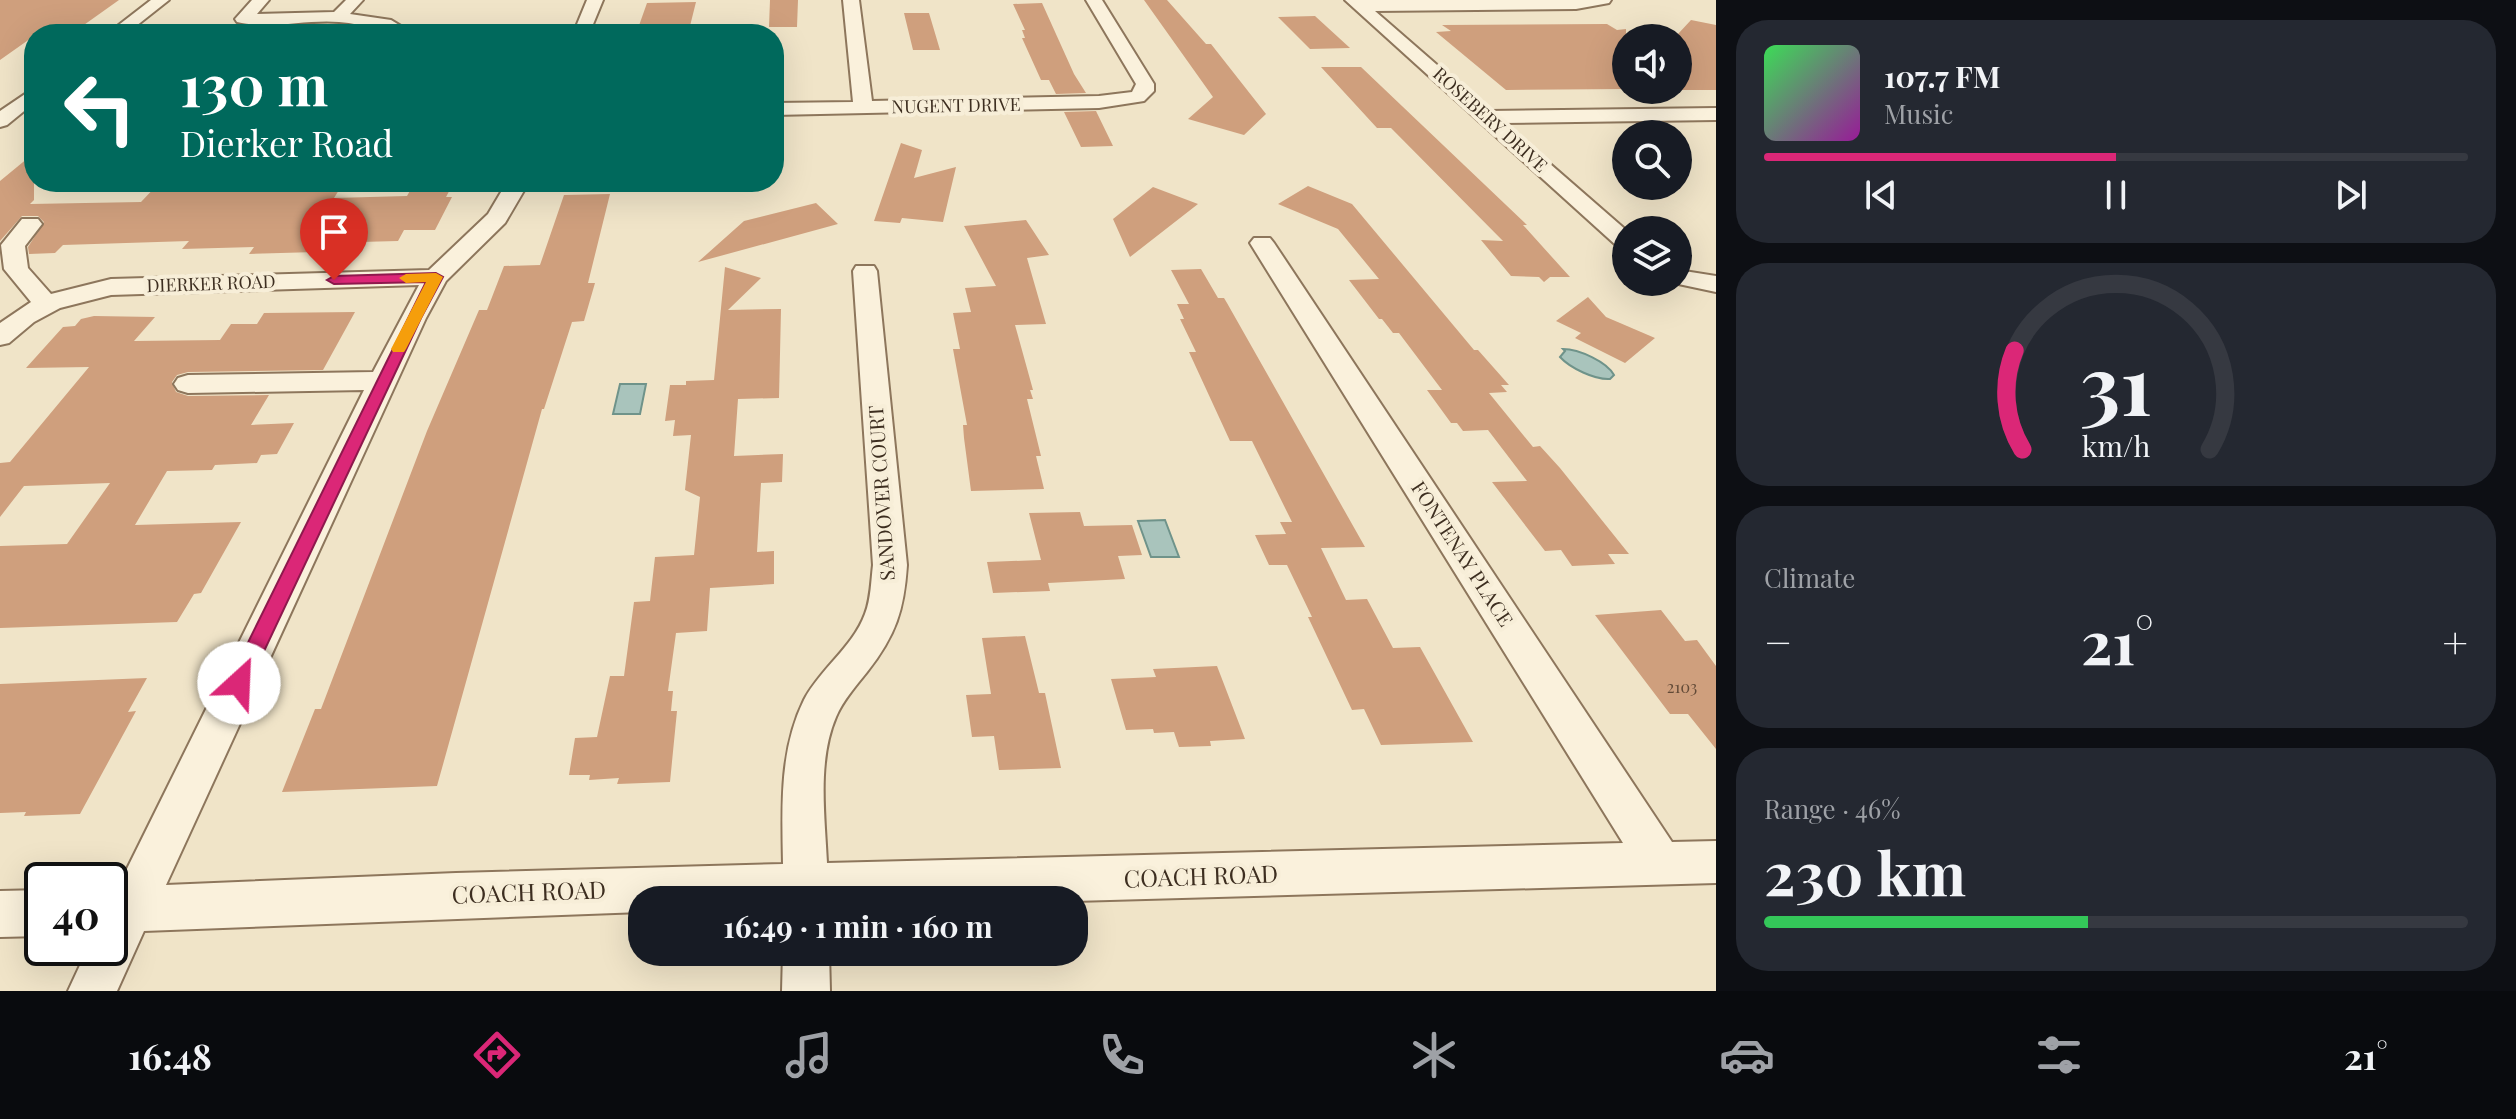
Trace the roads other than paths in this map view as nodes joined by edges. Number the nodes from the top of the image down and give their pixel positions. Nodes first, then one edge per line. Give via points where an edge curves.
1 (161, 0) edge
2 (261, 0) edge
3 (355, 0) edge
4 (595, 0) edge
5 (851, 0) edge
6 (1094, 0) edge
7 (1603, 0) edge
8 (1356, 3) edge
9 (338, 17) junction
10 (129, 24) edge
11 (385, 24) edge
12 (585, 24) edge
13 (24, 103) edge
14 (863, 108) junction
15 (784, 109) edge
16 (1716, 114) edge
17 (1488, 117) junction
18 (0, 123) edge
19 (24, 124) edge
20 (512, 192) edge
21 (30, 224) dead end
22 (1612, 229) edge
23 (1262, 243) dead end
24 (865, 271) dead end
25 (436, 277) junction
26 (1692, 280) edge
27 (1716, 284) edge
28 (46, 304) junction
29 (0, 337) edge
30 (383, 381) junction
31 (188, 384) dead end
32 (1716, 862) edge
33 (1661, 864) junction
34 (806, 886) edge
35 (1012, 886) edge
36 (128, 894) edge
37 (628, 894) edge
38 (128, 910) edge
39 (24, 913) edge
40 (0, 914) edge
41 (101, 966) edge
42 (806, 966) edge
43 (92, 991) edge
44 (806, 991) edge

1 - 10 street
2 - 9 street via 243,19
3 - 9 street
4 - 12 street
5 - 14 street
6 - 14 street, NUGENT DRIVE via 1145,84 1137,97
7 - 8 street
8 - 17 street, ROSEBERY DRIVE
9 - 11 street
13 - 18 street
14 - 15 street, NUGENT DRIVE
16 - 17 street
17 - 22 street, ROSEBERY DRIVE
18 - 19 street
20 - 25 street via 497,218
21 - 28 street via 13,245 16,269
23 - 33 street, FONTENAY PLACE
24 - 34 street, SANDOVER COURT via 890,565 887,600 873,634 814,720 805,765
25 - 28 street, DIERKER ROAD via 111,287 72,293
25 - 30 street
26 - 27 street
28 - 29 street, DIERKER ROAD
30 - 31 street
30 - 36 street
32 - 33 street, COACH ROAD
33 - 35 street, COACH ROAD
37 - 38 street, COACH ROAD via 456,895
39 - 40 street
41 - 43 street
42 - 44 street

